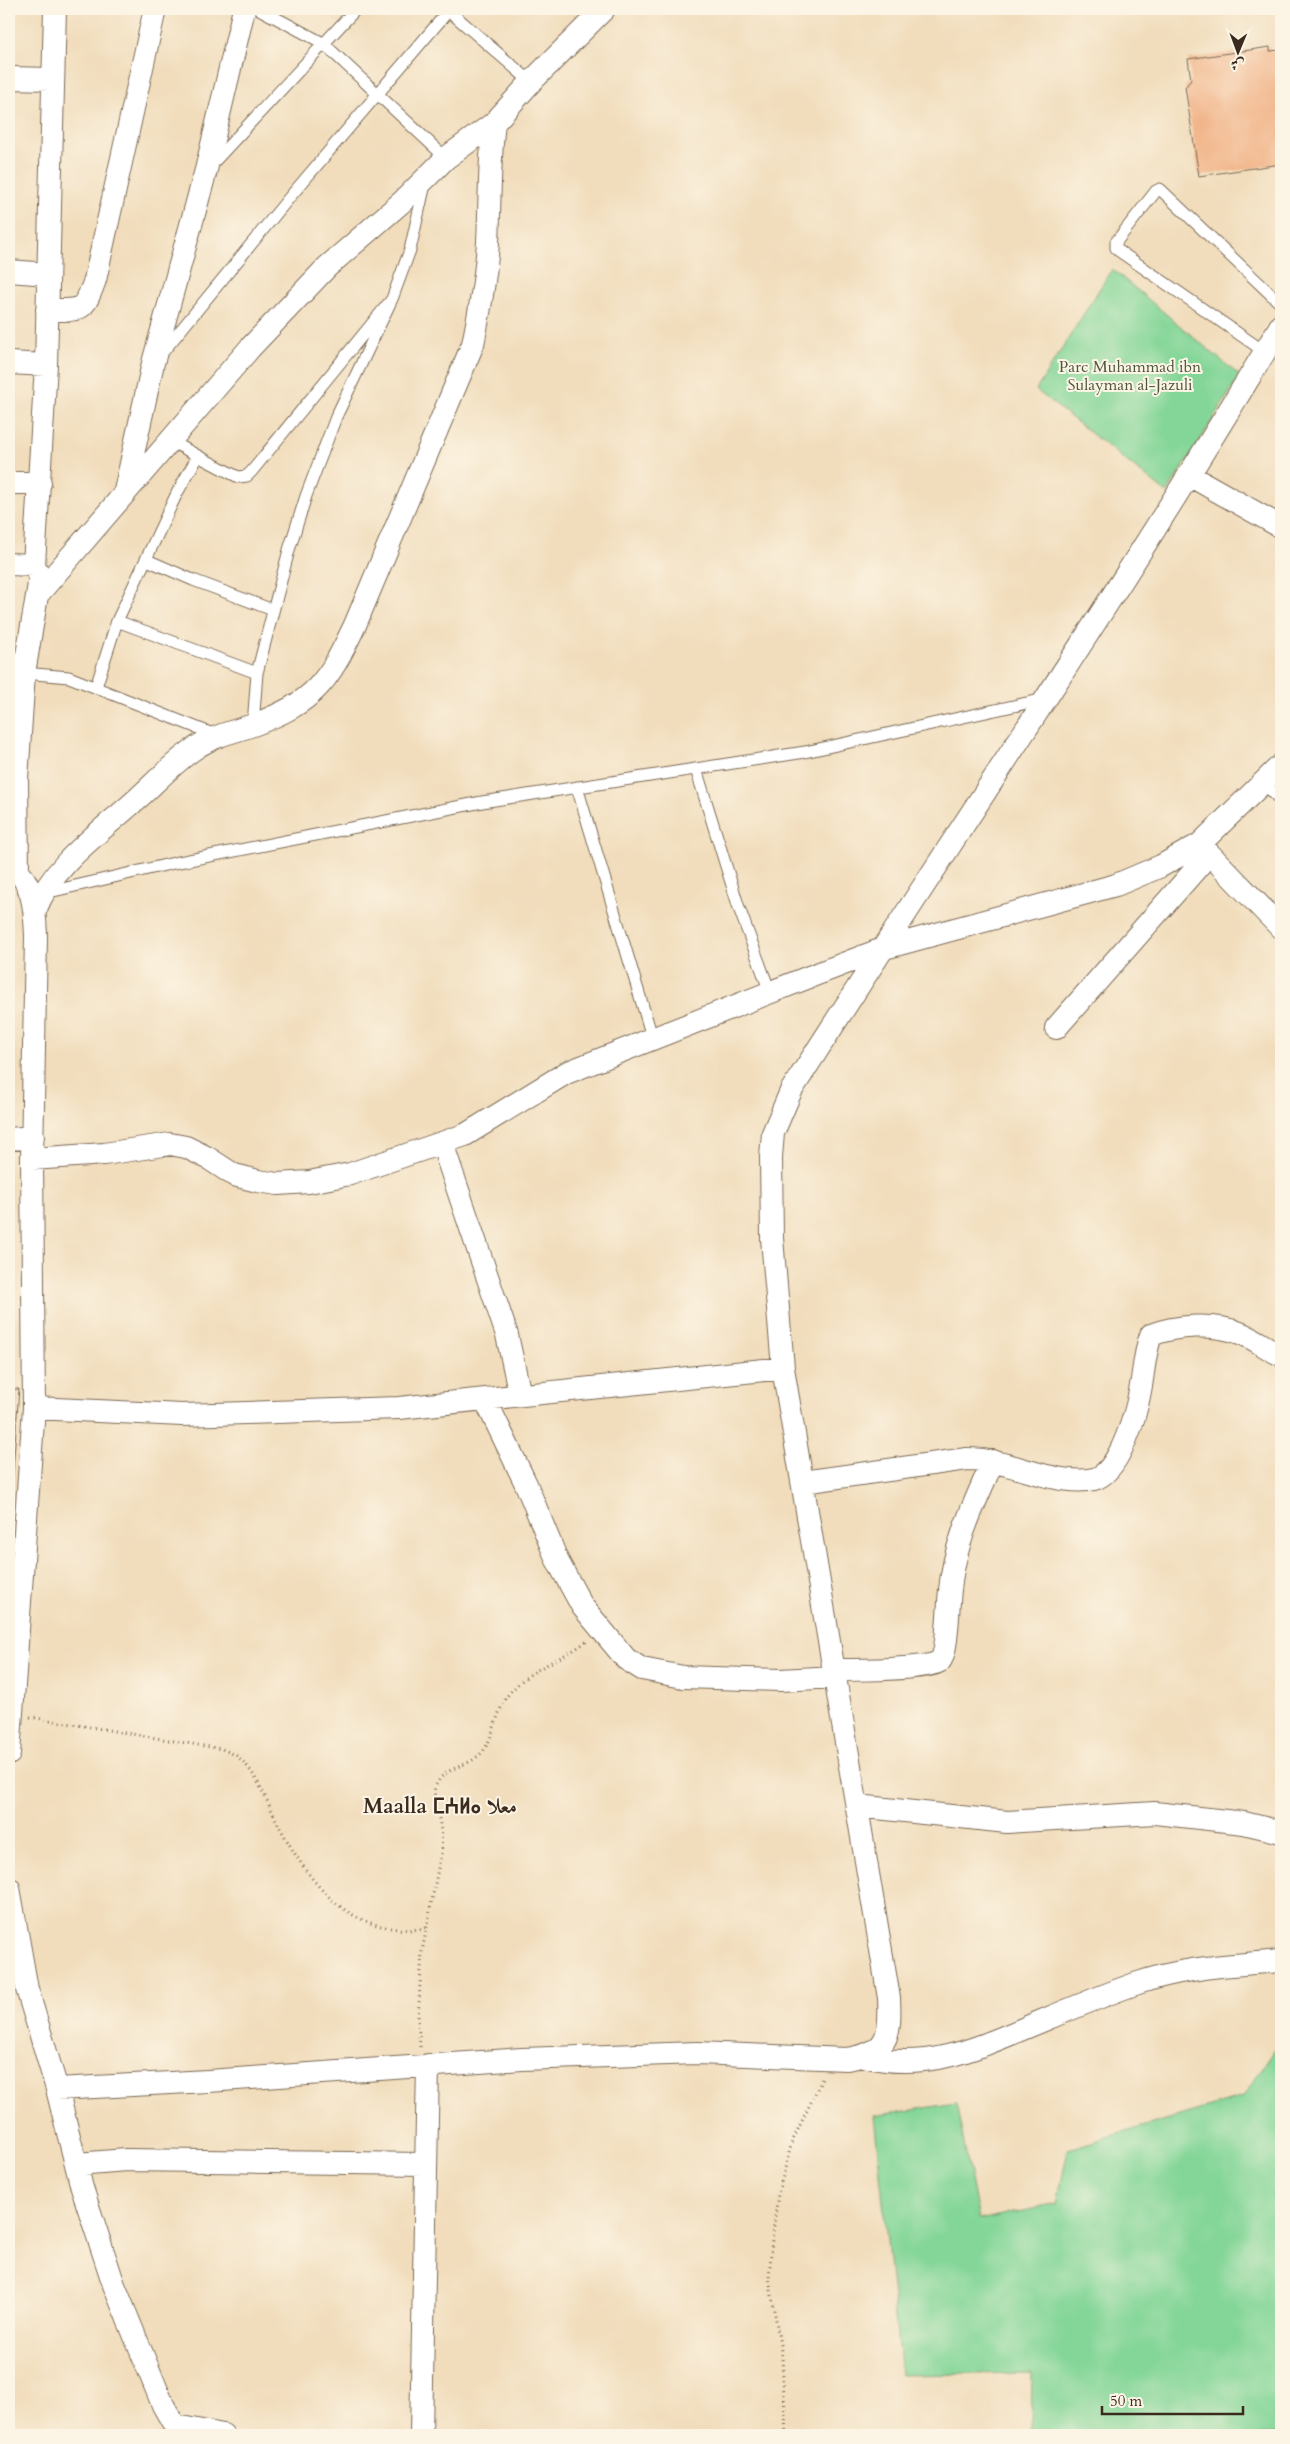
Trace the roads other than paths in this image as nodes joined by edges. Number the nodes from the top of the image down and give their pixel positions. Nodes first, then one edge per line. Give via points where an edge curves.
1 (54, 9) edge
2 (155, 9) edge
3 (244, 9) edge
4 (259, 9) edge
5 (356, 9) edge
6 (448, 9) edge
7 (604, 9) edge
8 (323, 43) junction
9 (9, 78) edge
10 (51, 79) junction
11 (531, 82) junction
12 (377, 96) junction
13 (494, 123) junction
14 (446, 158) junction
15 (206, 170) junction
16 (426, 178) junction
17 (9, 271) edge
18 (48, 274) junction
19 (392, 299) junction
20 (1281, 304) edge
21 (47, 310) junction
22 (1281, 325) edge
23 (1265, 352) junction
24 (9, 363) edge
25 (153, 363) junction
26 (46, 365) junction
27 (171, 441) junction
28 (198, 456) junction
29 (1190, 475) junction
30 (9, 483) edge
31 (40, 483) junction
32 (124, 492) junction
33 (1281, 528) edge
34 (147, 560) junction
35 (9, 564) edge
36 (34, 565) junction
37 (39, 594) junction
38 (273, 610) junction
39 (117, 621) junction
40 (257, 673) junction
41 (17, 674) edge
42 (96, 687) junction
43 (1047, 698) junction
44 (253, 725) junction
45 (218, 736) junction
46 (1281, 765) edge
47 (696, 769) junction
48 (1264, 783) junction
49 (577, 787) junction
50 (1281, 801) edge
51 (1204, 849) junction
52 (14, 868) edge
53 (38, 902) junction
54 (1281, 928) edge
55 (885, 948) junction
56 (770, 992) junction
57 (1056, 1028) dead end
58 (653, 1040) junction
59 (9, 1139) edge
60 (442, 1143) junction
61 (33, 1148) junction
62 (1281, 1355) edge
63 (783, 1368) junction
64 (520, 1395) junction
65 (485, 1399) junction
66 (34, 1408) junction
67 (993, 1460) junction
68 (804, 1482) junction
69 (835, 1674) junction
70 (9, 1754) edge
71 (858, 1806) junction
72 (1281, 1832) edge
73 (9, 1888) edge
74 (1281, 1961) edge
75 (864, 2056) junction
76 (425, 2065) junction
77 (57, 2089) junction
78 (78, 2164) junction
79 (426, 2164) junction
80 (178, 2430) edge
81 (223, 2435) edge
82 (421, 2435) edge

1 - 10 street
2 - 21 street via 95,280 87,303 70,310
3 - 15 street
4 - 8 lane
5 - 8 lane
6 - 11 lane
6 - 12 lane
7 - 11 street
8 - 12 lane
8 - 15 lane
9 - 10 street
10 - 18 street
11 - 13 street
12 - 14 lane
12 - 25 lane via 288,198
13 - 14 street
13 - 44 street via 488,243 482,301 473,344 356,625 334,669 317,690 288,711
14 - 16 street
15 - 25 street
16 - 19 lane via 410,250
16 - 27 street via 327,267 250,348
17 - 18 street
18 - 21 street
19 - 28 lane via 247,476 238,477
19 - 38 lane via 336,417 289,550
20 - 23 lane via 1160,189 1116,242 1119,251
21 - 26 street
22 - 23 street
23 - 29 street
24 - 26 street
25 - 32 street
26 - 31 street
27 - 28 lane
27 - 32 street
28 - 34 lane via 177,493
29 - 33 street
29 - 43 street
30 - 31 street
31 - 36 street
32 - 37 street
34 - 38 lane
34 - 39 lane
35 - 36 street
36 - 37 street via 40,578
37 - 41 street
38 - 40 lane
39 - 40 lane
39 - 42 lane
40 - 44 lane
41 - 42 lane via 56,675
41 - 52 street via 18,779
42 - 45 lane
43 - 47 lane via 804,752
43 - 55 street
44 - 45 street
45 - 53 street via 194,749 172,767 73,858
46 - 48 street
47 - 49 lane
47 - 56 lane via 739,908
48 - 50 lane
48 - 51 street
49 - 53 lane via 359,825 135,871
49 - 58 lane
51 - 54 street
51 - 55 street via 1116,885
51 - 57 street
52 - 53 street
53 - 61 street
55 - 56 street
55 - 63 street via 791,1091 773,1133 771,1221
56 - 58 street
58 - 60 street via 566,1073 465,1135
59 - 61 street
60 - 61 street via 350,1174 278,1184 234,1175 186,1147 170,1144 104,1154
60 - 64 street via 507,1336
61 - 66 street
62 - 67 street via 1240,1333 1224,1329 1197,1327 1161,1331 1151,1335 1130,1426 1106,1473 1094,1479 1073,1480
63 - 64 street
63 - 68 street
64 - 65 street
65 - 66 street via 399,1408 299,1413 182,1415
65 - 69 street via 526,1484 557,1560 582,1606 626,1659 656,1673 733,1679 780,1680
66 - 70 street
67 - 68 street via 967,1460
67 - 69 street via 965,1524 951,1576 945,1646 940,1661 934,1665
68 - 69 street
69 - 71 street
71 - 72 street via 1007,1822 1155,1813 1244,1823
71 - 75 street via 890,1998 891,2026 878,2050
73 - 77 street via 27,1989
74 - 75 street via 1228,1964 1136,1983 981,2048 943,2058 908,2062 882,2061
75 - 76 street via 832,2059 696,2053
76 - 77 street
76 - 79 street
77 - 78 street
78 - 79 street via 126,2160
78 - 80 street via 82,2188 114,2285 163,2405
79 - 82 street
80 - 81 street

